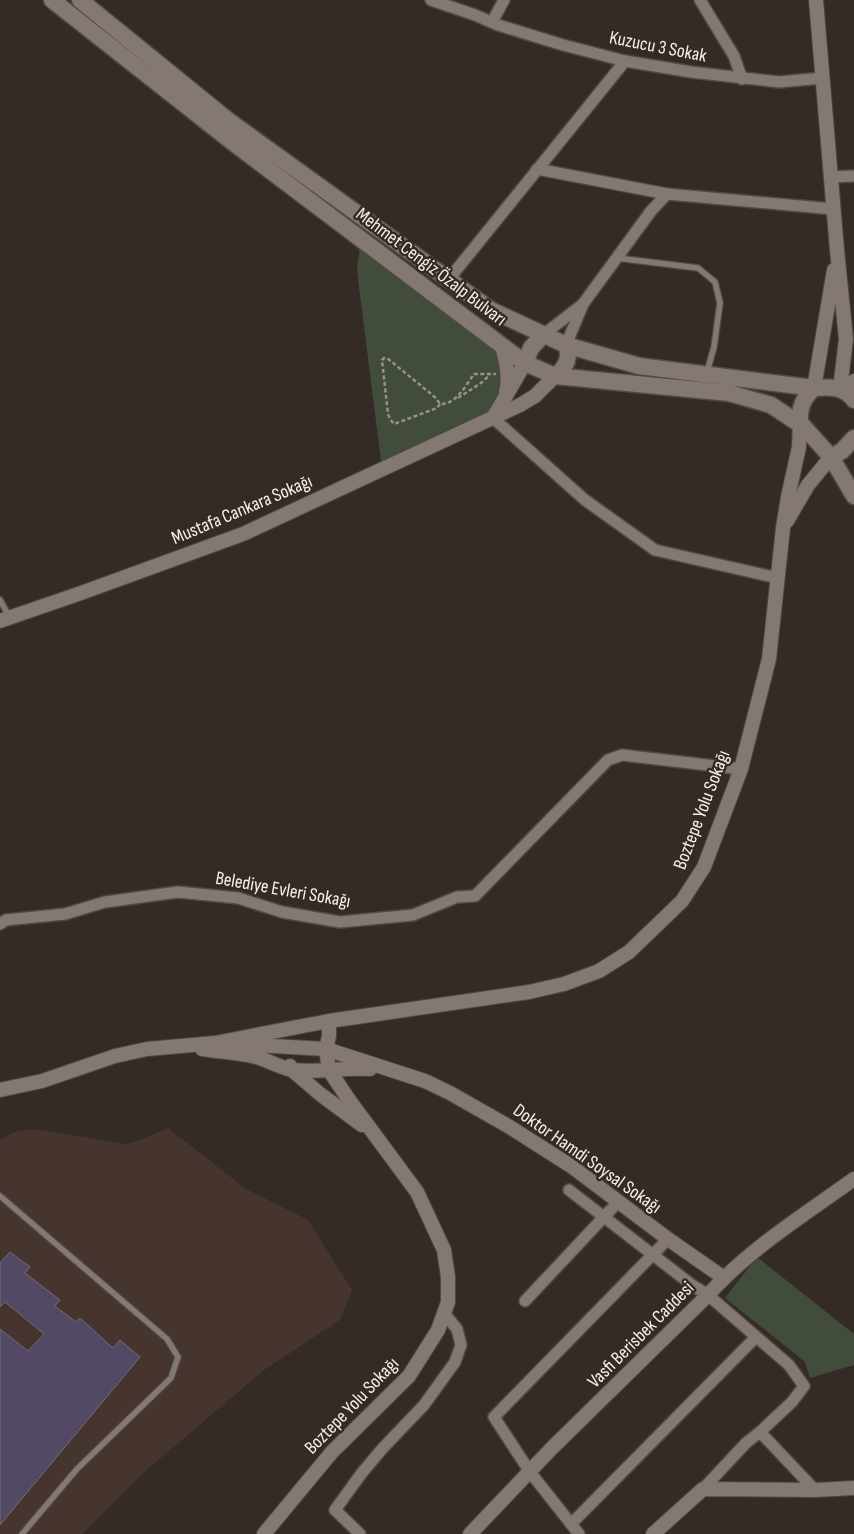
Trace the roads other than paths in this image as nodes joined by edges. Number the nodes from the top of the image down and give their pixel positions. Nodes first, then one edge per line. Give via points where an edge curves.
1 (52, 0) edge
2 (80, 0) edge
3 (431, 0) edge
4 (504, 0) edge
5 (700, 0) edge
6 (816, 0) edge
7 (492, 22) junction
8 (625, 61) junction
9 (822, 78) junction
10 (742, 79) junction
11 (537, 169) junction
12 (854, 176) edge
13 (830, 177) junction
14 (667, 194) junction
15 (833, 209) junction
16 (837, 250) junction
17 (616, 258) junction
18 (449, 279) junction
19 (583, 304) junction
20 (543, 335) junction
21 (566, 345) junction
22 (502, 346) junction
23 (526, 362) junction
24 (706, 374) junction
25 (555, 376) junction
26 (814, 388) junction
27 (848, 391) edge
28 (506, 393) junction
29 (493, 418) junction
30 (800, 423) junction
31 (854, 438) edge
32 (831, 457) junction
33 (854, 496) edge
34 (783, 528) junction
35 (778, 578) junction
36 (0, 600) edge
37 (5, 619) edge
38 (740, 769) junction
39 (0, 924) edge
40 (329, 1022) junction
41 (215, 1043) junction
42 (182, 1045) junction
43 (288, 1047) junction
44 (326, 1049) junction
45 (292, 1070) junction
46 (329, 1070) junction
47 (395, 1070) junction
48 (0, 1090) edge
49 (374, 1134) junction
50 (854, 1180) edge
51 (569, 1190) dead end
52 (0, 1196) edge
53 (618, 1202) junction
54 (603, 1216) junction
55 (668, 1239) junction
56 (653, 1254) junction
57 (724, 1278) junction
58 (708, 1296) junction
59 (524, 1301) dead end
60 (444, 1313) junction
61 (756, 1337) junction
62 (760, 1432) junction
63 (530, 1472) junction
64 (854, 1488) edge
65 (702, 1489) junction
66 (815, 1490) junction
67 (571, 1524) junction
68 (22, 1534) edge
69 (264, 1534) edge
70 (360, 1534) edge
71 (470, 1534) edge
72 (579, 1534) edge
73 (653, 1534) edge

1 - 22 main road, Mehmet Cengiz Özalp Bulvarı via 231,141
2 - 18 main road, Mehmet Cengiz Özalp Bulvarı via 229,121
3 - 7 street, Kuzucu 3 Sokak
4 - 7 street
5 - 10 street via 734,56
6 - 9 street
7 - 8 street, Kuzucu 3 Sokak
8 - 10 street, Kuzucu 3 Sokak
8 - 11 street
9 - 10 street, Kuzucu 3 Sokak via 779,82
9 - 13 street
11 - 14 street
11 - 18 street
12 - 13 street
13 - 15 street
14 - 15 street
14 - 17 street
15 - 16 street
16 - 26 street
16 - 27 street
17 - 19 street
17 - 24 lane via 698,268 715,282 720,303 714,347
18 - 20 main road, Mehmet Cengiz Özalp Bulvarı via 491,310
19 - 20 street
19 - 21 street
20 - 21 main road, Mehmet Cengiz Özalp Bulvarı
20 - 23 main road via 531,348
21 - 24 main road, Mehmet Cengiz Özalp Bulvarı via 639,366
21 - 25 main road via 566,365
22 - 23 main road, Mehmet Cengiz Özalp Bulvarı
22 - 28 street via 507,373
23 - 25 main road, Mehmet Cengiz Özalp Bulvarı
23 - 28 street
24 - 26 main road, Mehmet Cengiz Özalp Bulvarı
25 - 29 street, Mustafa Cankara Sokağı via 535,396
25 - 30 main road, Mehmet Cengiz Özalp Bulvarı via 729,394 771,405
26 - 27 main road, Mehmet Cengiz Özalp Bulvarı
26 - 30 main road via 802,404
28 - 29 street
29 - 35 street via 585,500 655,550
29 - 37 street, Mustafa Cankara Sokağı via 243,534
30 - 32 main road, Mehmet Cengiz Özalp Bulvarı
30 - 34 street, Boztepe Yolu Sokağı via 799,447
31 - 32 main road
32 - 33 main road, Mehmet Cengiz Özalp Bulvarı
32 - 34 street via 808,485
34 - 35 street, Boztepe Yolu Sokağı
35 - 38 street, Boztepe Yolu Sokağı via 769,659
36 - 37 lane
38 - 39 street, Belediye Evleri Sokağı via 622,755 608,760 476,896 457,897 413,915 340,922 282,912 238,898 178,892 105,902 65,914 6,920
38 - 40 street, Boztepe Yolu Sokağı via 704,866 682,901 629,952 598,971 564,984
40 - 41 street
40 - 43 street via 301,1034
40 - 44 street
41 - 42 street
41 - 43 street
42 - 45 street via 241,1053
42 - 48 street via 115,1056 42,1081
43 - 44 street
43 - 45 street via 287,1057
44 - 46 street
44 - 47 street
45 - 46 street
45 - 49 street
46 - 47 street via 350,1067
46 - 49 street, Boztepe Yolu Sokağı
47 - 53 street, Doktor Hamdi Soysal Sokağı via 478,1108 571,1166
49 - 60 street, Boztepe Yolu Sokağı via 417,1192 444,1250 448,1302
50 - 57 street, Vasfi Berisbek Caddesi via 765,1243
51 - 54 street
52 - 68 lane via 167,1339 178,1357 171,1378 77,1469
53 - 54 street
53 - 55 street, Doktor Hamdi Soysal Sokağı
54 - 56 street
54 - 59 street
55 - 56 street
55 - 57 street, Doktor Hamdi Soysal Sokağı
56 - 58 street
56 - 63 street via 494,1417
57 - 58 street, Vasfi Berisbek Caddesi
58 - 61 street
58 - 63 street, Vasfi Berisbek Caddesi
60 - 69 street, Boztepe Yolu Sokağı via 438,1330 409,1376 332,1452
60 - 70 street via 457,1328 461,1345 455,1362 424,1405 382,1449 335,1510
61 - 62 street via 789,1365 804,1386
61 - 67 street
62 - 65 street via 746,1442
62 - 66 street
63 - 67 street
63 - 71 street, Vasfi Berisbek Caddesi
64 - 66 street
65 - 66 street
65 - 73 street
67 - 72 street

